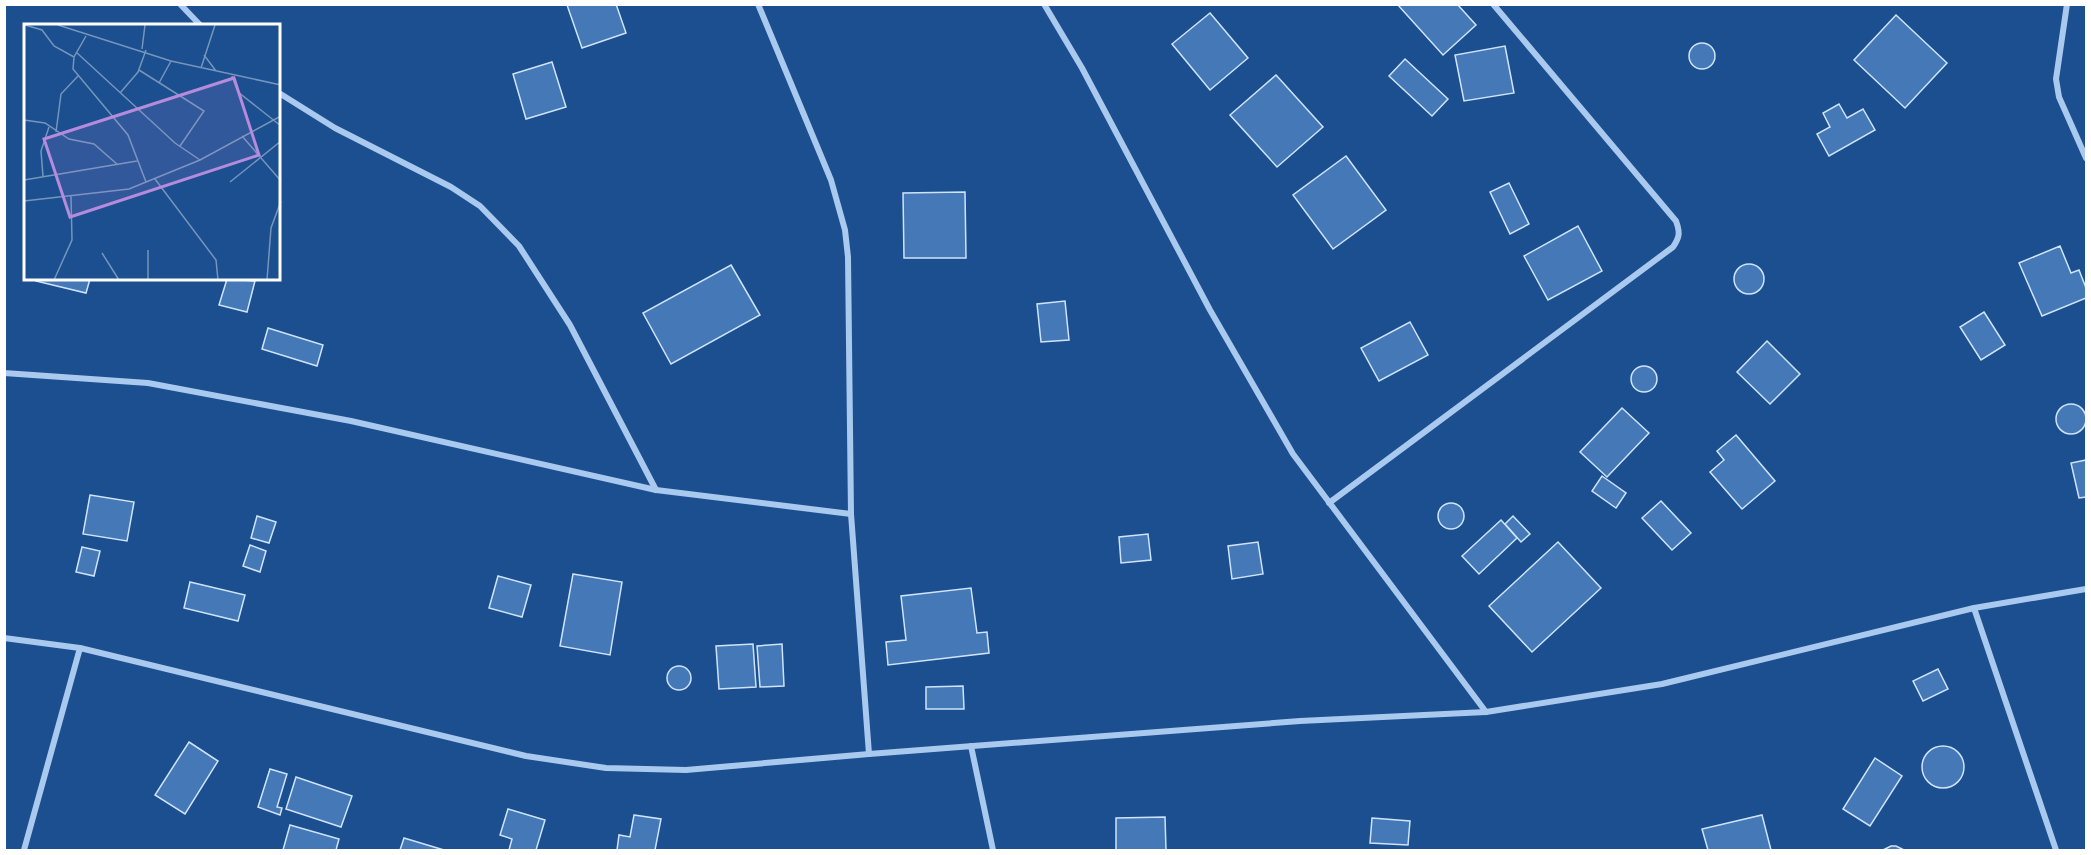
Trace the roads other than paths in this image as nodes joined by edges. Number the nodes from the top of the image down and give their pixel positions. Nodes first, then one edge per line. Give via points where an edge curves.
1 (180, 4) edge
2 (758, 4) edge
3 (1044, 4) edge
4 (1493, 4) edge
5 (2067, 4) edge
6 (199, 24) edge
7 (280, 94) edge
8 (2086, 158) edge
9 (4, 373) edge
10 (656, 490) junction
11 (1329, 503) junction
12 (851, 514) junction
13 (2086, 589) edge
14 (1974, 608) junction
15 (4, 638) edge
16 (80, 648) junction
17 (1486, 712) junction
18 (971, 746) junction
19 (869, 754) junction
20 (24, 850) edge
21 (993, 850) edge
22 (2056, 850) edge

1 - 6 street
2 - 12 street via 831,180 845,230
3 - 11 street via 1210,310 1293,454
4 - 11 street via 1676,220 1678,239 1673,247
5 - 8 street via 2056,79 2059,97
7 - 10 street via 334,128 451,187 480,206 519,246 570,325
9 - 10 street via 148,383 351,421
10 - 12 street
11 - 17 street
12 - 19 street
13 - 14 street
14 - 17 street via 1662,684
14 - 22 street
15 - 16 street
16 - 19 street via 526,756 606,768 686,770
16 - 20 street
17 - 18 street via 1300,721
18 - 19 street
18 - 21 street

